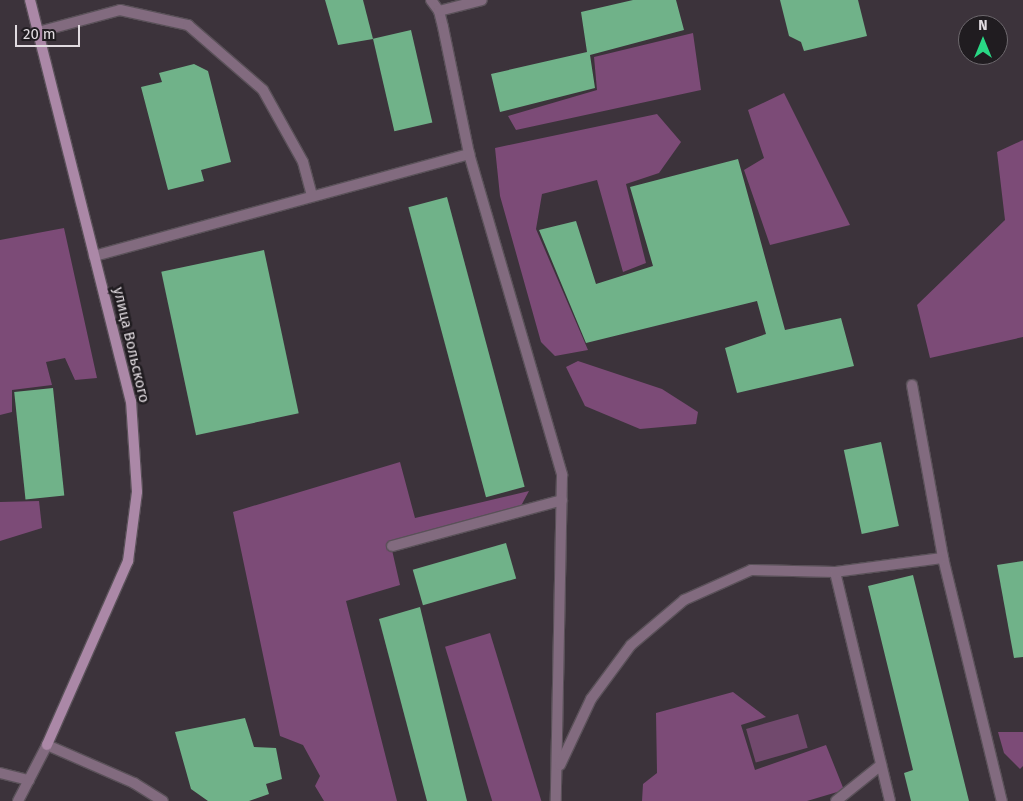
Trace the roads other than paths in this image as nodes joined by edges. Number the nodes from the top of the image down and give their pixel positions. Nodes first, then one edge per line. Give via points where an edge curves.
1 (30, 0) edge
2 (431, 0) edge
3 (482, 0) edge
4 (439, 11) junction
5 (38, 32) junction
6 (469, 154) junction
7 (312, 196) junction
8 (94, 256) junction
9 (912, 384) dead end
10 (562, 500) junction
11 (392, 546) dead end
12 (943, 558) junction
13 (835, 572) junction
14 (47, 745) junction
15 (881, 765) junction
16 (558, 768) junction
17 (0, 773) edge
18 (29, 780) junction
19 (18, 801) edge
20 (163, 801) edge
21 (556, 801) edge
22 (836, 801) edge
23 (890, 801) edge
24 (1002, 801) edge

1 - 5 main road, улица Вольского
2 - 4 street
3 - 4 street
4 - 6 street
5 - 7 street via 120,10 188,25 263,90 303,162
5 - 8 main road, улица Вольского
6 - 7 street
6 - 10 street via 562,475
7 - 8 street
8 - 14 main road, улица Вольского via 132,401 137,492 128,560
9 - 12 street
10 - 11 street
10 - 16 street
12 - 13 street
12 - 24 street
13 - 15 street
13 - 16 street via 750,570 684,600 631,645 592,699
14 - 18 street, улица Вольского
14 - 20 street via 134,783
15 - 22 street
15 - 23 street
16 - 21 street
17 - 18 street
18 - 19 street, улица Вольского

